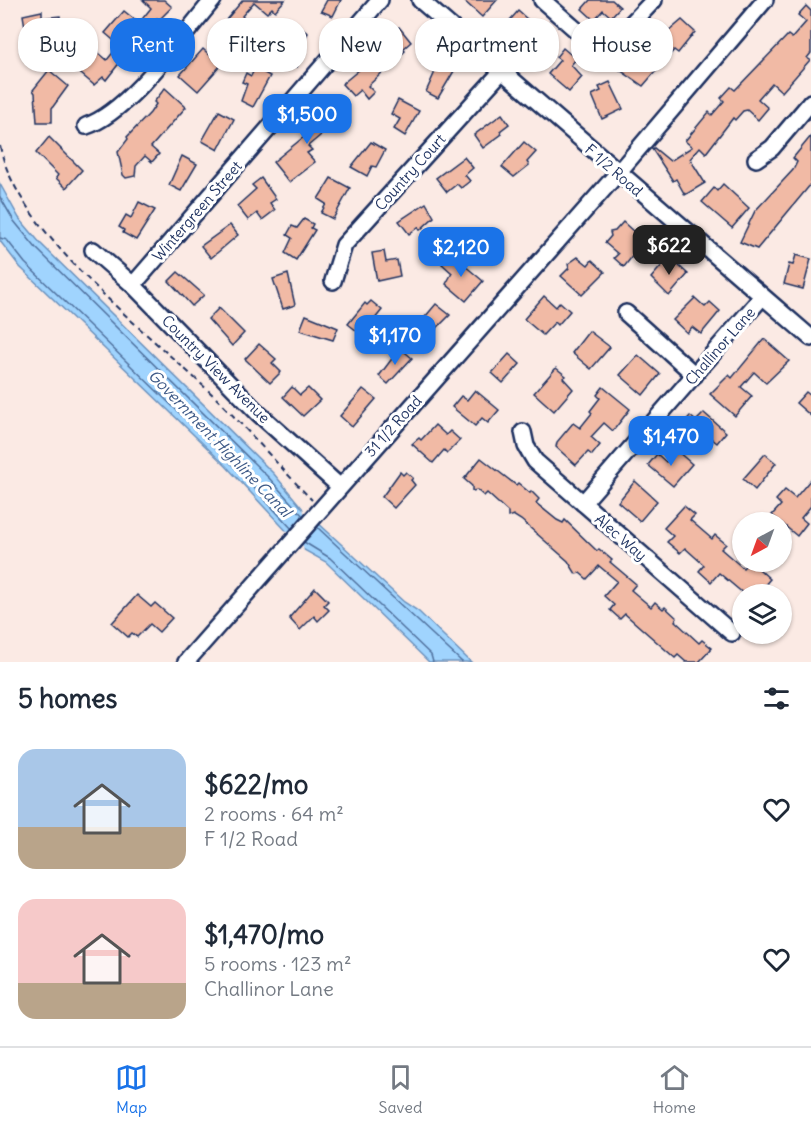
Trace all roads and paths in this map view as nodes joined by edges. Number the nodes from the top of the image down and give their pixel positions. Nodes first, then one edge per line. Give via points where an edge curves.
1 (213, 0) edge
2 (380, 0) edge
3 (420, 0) edge
4 (542, 0) edge
5 (654, 0) edge
6 (765, 0) edge
7 (441, 18) edge
8 (500, 72) edge
9 (502, 72) edge
10 (811, 102) edge
11 (86, 126) dead end
12 (0, 146) edge
13 (756, 159) dead end
14 (617, 174) junction
15 (93, 250) dead end
16 (333, 281) dead end
17 (133, 285) junction
18 (762, 297) junction
19 (626, 313) dead end
20 (811, 338) edge
21 (695, 375) junction
22 (523, 432) dead end
23 (339, 486) junction
24 (583, 504) junction
25 (317, 512) junction
26 (732, 633) dead end
27 (186, 662) edge

1 - 11 street via 133,94 101,121
2 - 17 street, Wintergreen Street
3 - 7 street, F 1/2 Road
4 - 5 street via 591,42 609,47
6 - 14 street, 31 1/2 Road
8 - 16 street, Country Court via 344,245
9 - 14 street, F 1/2 Road
10 - 13 street via 772,148
12 - 25 path via 3,162 30,211 67,257 221,403
14 - 18 street, F 1/2 Road
14 - 23 street, 31 1/2 Road
15 - 17 street, Country View Avenue
17 - 23 street, Country View Avenue via 258,412
18 - 20 street, F 1/2 Road
18 - 21 street, Challinor Lane
19 - 21 street
21 - 24 street, Challinor Lane
22 - 24 street, Alec Way via 535,461
23 - 25 street, 31 1/2 Road
24 - 26 street, Alec Way
25 - 27 street, 31 1/2 Road

